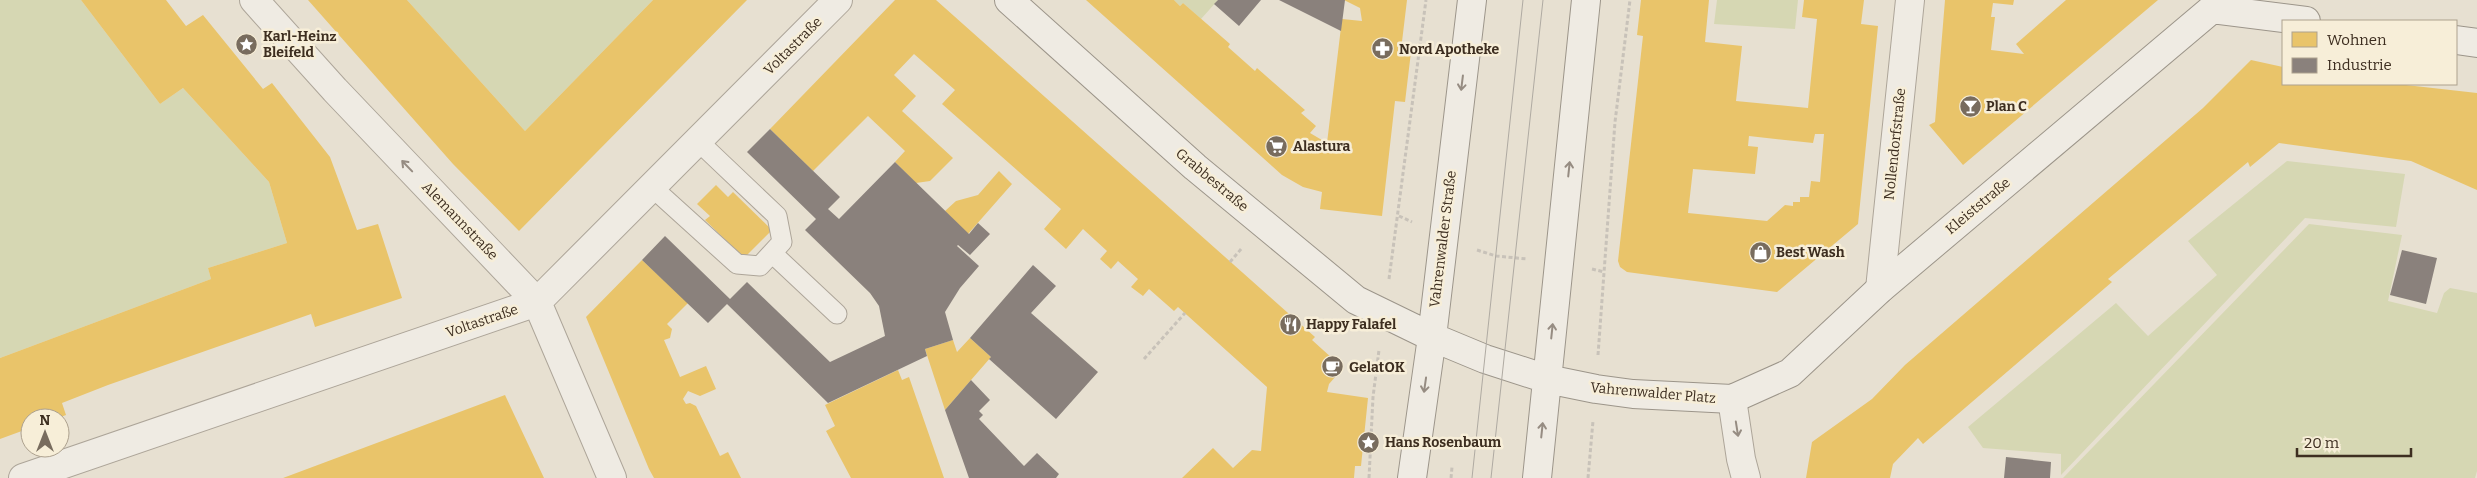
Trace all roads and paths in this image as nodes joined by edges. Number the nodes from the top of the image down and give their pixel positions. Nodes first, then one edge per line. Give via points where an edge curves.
1 (254, 0) edge
2 (838, 0) edge
3 (1009, 0) edge
4 (1426, 0) edge
5 (1472, 0) edge
6 (1586, 0) edge
7 (1630, 0) edge
8 (1910, 0) edge
9 (2212, 4) edge
10 (2300, 20) edge
11 (2457, 40) edge
12 (2477, 43) edge
13 (698, 141) junction
14 (653, 188) junction
15 (1399, 216) junction
16 (1444, 238) junction
17 (772, 253) junction
18 (1560, 263) junction
19 (1604, 272) junction
20 (1880, 289) junction
21 (537, 302) junction
22 (1185, 313) dead end
23 (837, 314) dead end
24 (1384, 316) junction
25 (1432, 337) junction
26 (1144, 359) dead end
27 (1547, 379) junction
28 (1596, 389) junction
29 (1732, 400) junction
30 (1452, 467) dead end
31 (1744, 469) edge
32 (23, 478) edge
33 (612, 478) edge
34 (1370, 478) edge
35 (1412, 478) edge
36 (1451, 478) edge
37 (1537, 478) edge
38 (1588, 478) edge

21 -> 1 street, Alemannstraße
2 - 13 street, Voltastraße
3 - 24 street, Grabbestraße via 1195,167 1356,300
4 - 15 path
5 -> 16 street, Vahrenwalder Straße
18 -> 6 street
7 - 19 path via 1614,122
8 - 20 street, Nollendorfstraße
9 - 10 street
9 - 20 street, Kleiststraße
11 - 12 street
13 - 14 street, Voltastraße
13 - 17 lane via 777,216 782,242
14 - 17 lane via 737,264 760,266
14 - 21 street, Voltastraße
15 - 16 path
15 - 24 path
16 - 18 path via 1496,256
16 - 25 street, Vahrenwalder Straße
17 - 23 lane
18 - 19 path
27 -> 18 street
19 - 28 path
20 - 29 street, Kleiststraße via 1790,373
21 - 32 street, Voltastraße
21 - 33 street, Alemannstraße
22 - 26 path
24 - 25 street, Grabbestraße
24 - 34 path via 1373,397
25 - 27 street, Vahrenwalder Platz
25 -> 35 street, Vahrenwalder Straße
27 - 28 street, Vahrenwalder Platz
37 -> 27 street
28 - 29 street, Vahrenwalder Platz
28 - 38 path
29 -> 31 street
30 - 36 path

